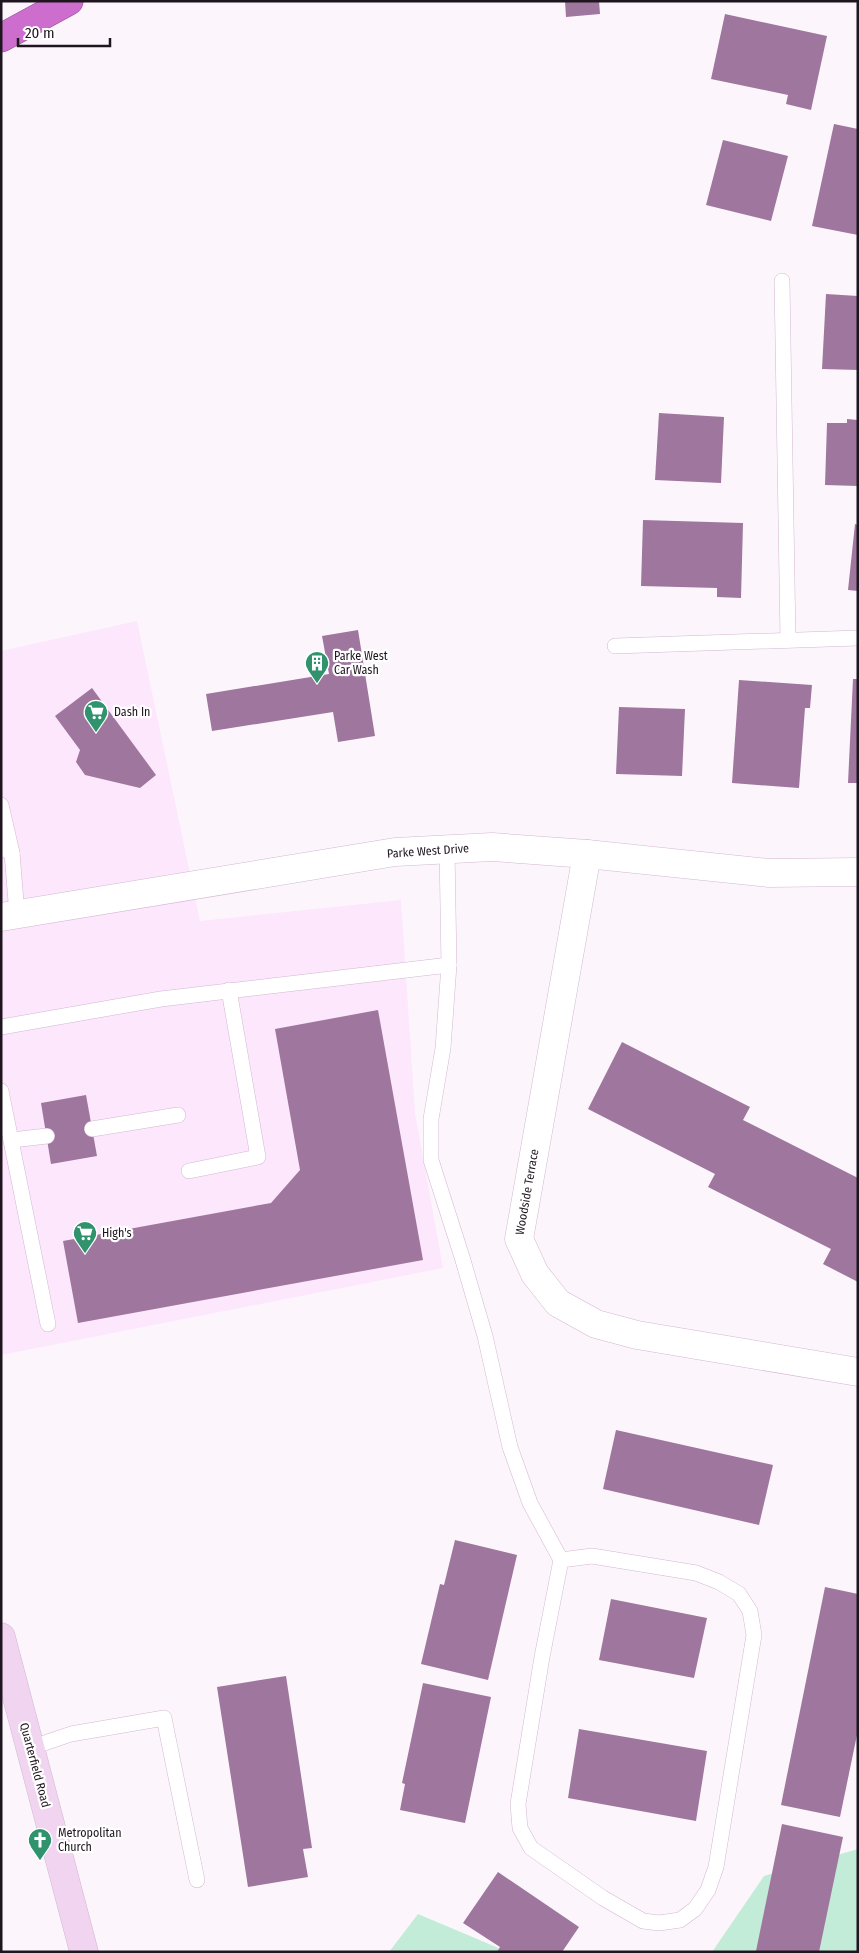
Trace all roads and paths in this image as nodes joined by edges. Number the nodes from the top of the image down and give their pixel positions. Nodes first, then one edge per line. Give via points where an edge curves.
1 (70, 1) edge
2 (1, 38) edge
3 (782, 281) dead end
4 (858, 638) edge
5 (788, 640) junction
6 (615, 646) dead end
7 (1, 805) edge
8 (447, 849) junction
9 (6, 850) edge
10 (587, 854) junction
11 (858, 872) edge
12 (9, 915) edge
13 (449, 965) junction
14 (230, 990) junction
15 (1, 1027) edge
16 (1, 1091) edge
17 (178, 1115) dead end
18 (92, 1129) dead end
19 (46, 1136) dead end
20 (12, 1140) junction
21 (190, 1171) dead end
22 (48, 1324) dead end
23 (858, 1372) edge
24 (560, 1560) junction
25 (1, 1637) edge
26 (7, 1683) edge
27 (30, 1748) junction
28 (197, 1880) dead end
29 (84, 1952) edge

1 - 2 highway
3 - 5 lane
4 - 5 lane
5 - 6 lane
7 - 9 lane
8 - 10 street, Parke West Drive via 492,847
8 - 12 street, Parke West Drive via 395,852
8 - 13 lane
9 - 12 lane
10 - 11 street, Parke West Drive via 769,873
10 - 23 street, Woodside Terrace via 518,1239 535,1274 558,1302 596,1324 637,1335
13 - 14 lane
13 - 24 lane via 443,1048 430,1119 431,1160 485,1336 510,1447 530,1503
14 - 15 lane
14 - 21 lane via 258,1157
16 - 20 lane
17 - 18 lane
19 - 20 lane
20 - 22 lane
24 - 24 lane via 518,1804 520,1828 531,1848 643,1922 680,1920 695,1909 708,1890 716,1867 754,1635 750,1610 739,1594 696,1573 592,1556
25 - 26 main road, Quarterfield Road
26 - 27 main road, Quarterfield Road
27 - 28 lane via 70,1734 164,1718
27 - 29 main road, Quarterfield Road

